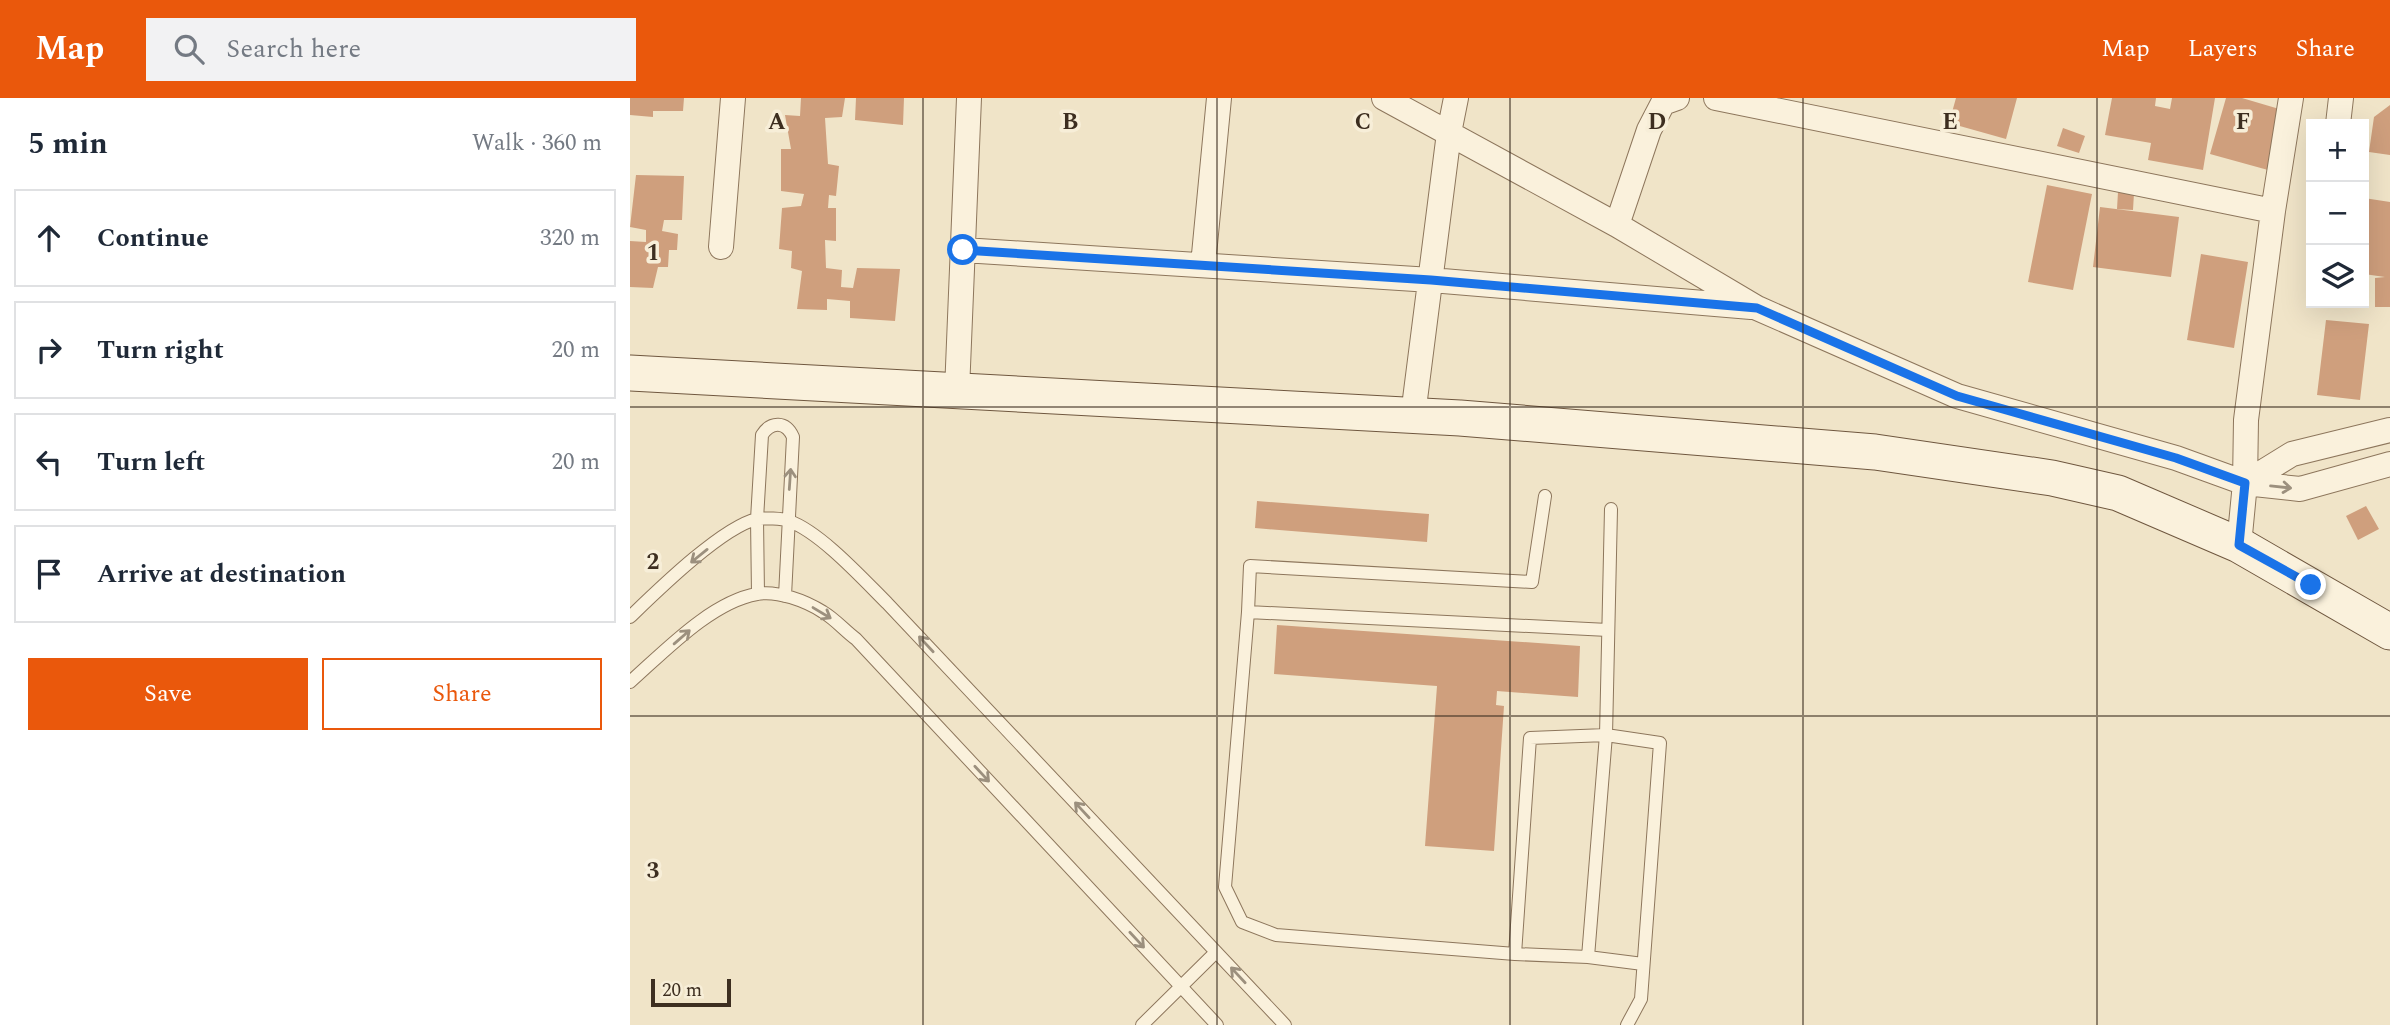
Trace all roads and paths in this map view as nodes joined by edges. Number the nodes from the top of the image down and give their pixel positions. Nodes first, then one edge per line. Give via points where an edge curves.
1 (733, 98) edge
2 (969, 98) edge
3 (1219, 98) edge
4 (1384, 98) edge
5 (1456, 98) edge
6 (1677, 98) edge
7 (1716, 98) edge
8 (2291, 98) edge
9 (2341, 98) edge
10 (2338, 119) edge
11 (1449, 133) junction
12 (2273, 211) junction
13 (1617, 225) junction
14 (721, 247) dead end
15 (963, 250) junction
16 (1203, 265) junction
17 (1431, 280) junction
18 (1757, 308) junction
19 (630, 373) edge
20 (957, 391) junction
21 (1413, 415) junction
22 (2390, 430) edge
23 (2390, 464) edge
24 (2245, 483) junction
25 (1545, 496) dead end
26 (1611, 509) dead end
27 (757, 519) junction
28 (788, 520) junction
29 (2239, 545) junction
30 (758, 594) junction
31 (785, 596) junction
32 (1248, 612) junction
33 (630, 617) edge
34 (1608, 630) junction
35 (2390, 632) edge
36 (630, 682) edge
37 (1606, 735) junction
38 (1216, 952) junction
39 (1515, 954) junction
40 (1588, 957) junction
41 (1643, 964) junction
42 (1182, 988) junction
43 (1142, 1025) edge
44 (1217, 1025) edge
45 (1285, 1025) edge
46 (1628, 1025) edge

1 - 14 street
2 - 15 street
3 - 16 street
4 - 11 street
5 - 11 street
6 - 13 street via 1663,103 1649,130
7 - 12 street
8 - 12 street
9 - 10 street
11 - 13 street
11 - 17 street
12 - 24 street via 2246,420
13 - 18 street
15 - 16 street
15 - 20 street
16 - 17 street
17 - 18 street
17 - 21 street
18 - 24 street via 1957,396 2176,458
19 - 20 street
20 - 21 street
21 - 29 street via 1875,452 2052,478 2118,493
22 - 24 street via 2292,453
24 -> 23 street via 2300,489
24 - 29 street
25 - 32 lane via 1532,582 1250,566
26 - 34 lane
27 - 28 lane
28 -> 27 lane via 793,437 789,429 774,424 762,435
27 - 30 lane
27 -> 33 lane via 703,552
28 - 31 lane
38 -> 28 lane via 887,603 823,542
29 - 35 street
30 - 31 lane
36 -> 30 lane via 697,625
31 -> 42 lane via 823,611 856,639
32 - 34 lane
32 - 39 lane via 1225,887 1242,922 1276,935
34 - 37 lane
37 - 39 lane via 1530,737
37 - 40 lane
37 - 41 lane via 1660,743
38 - 42 lane
45 -> 38 lane
39 - 40 lane
40 - 41 lane
41 - 46 lane via 1641,999
42 - 43 lane
42 - 44 lane

